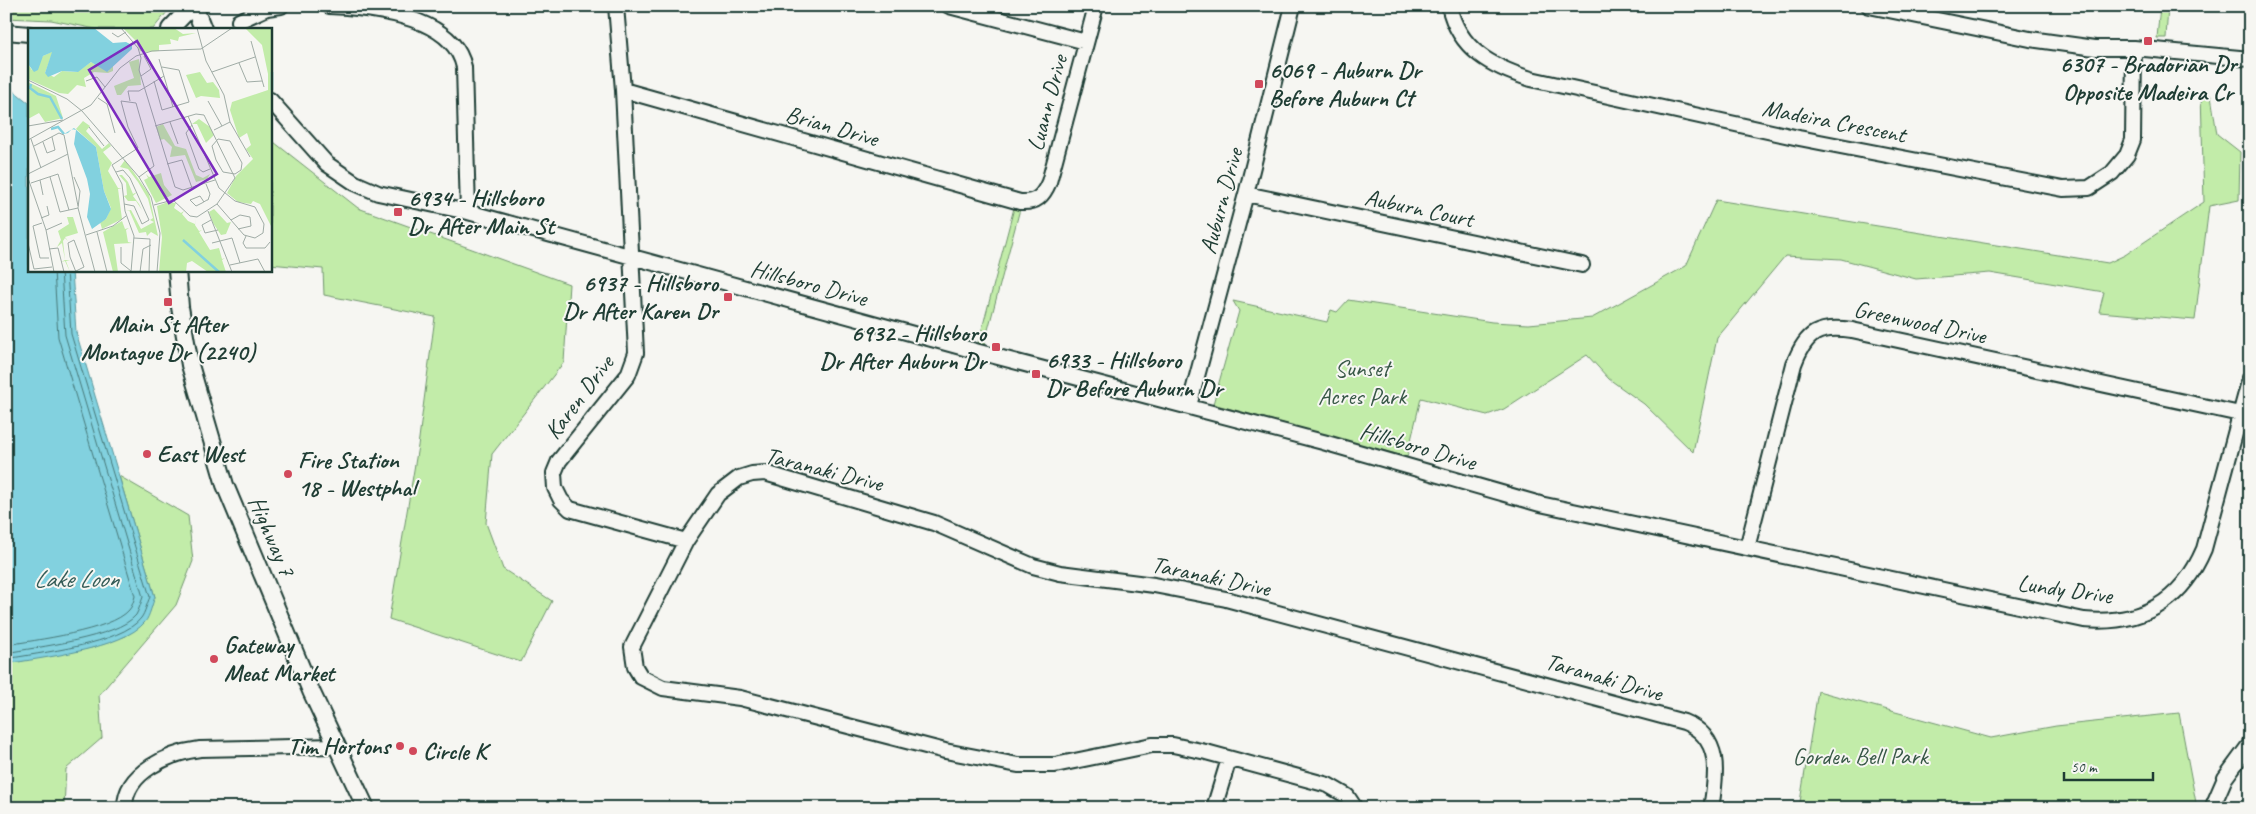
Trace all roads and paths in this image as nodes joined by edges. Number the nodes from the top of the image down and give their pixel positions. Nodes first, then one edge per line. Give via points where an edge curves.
1 (193, 6) edge
2 (282, 6) edge
3 (329, 6) edge
4 (616, 6) edge
5 (949, 6) edge
6 (1096, 6) edge
7 (1293, 6) edge
8 (1449, 6) edge
9 (1869, 6) edge
10 (239, 21) dead end
11 (171, 28) edge
12 (189, 28) edge
13 (203, 28) edge
14 (6, 32) edge
15 (28, 34) edge
16 (1086, 42) junction
17 (2134, 48) junction
18 (2250, 59) edge
19 (623, 90) junction
20 (271, 101) edge
21 (1246, 194) junction
22 (1028, 202) joint
23 (468, 212) junction
24 (631, 257) junction
25 (1582, 266) dead end
26 (177, 271) edge
27 (2250, 378) edge
28 (1189, 406) junction
29 (2240, 414) junction
30 (686, 541) junction
31 (1747, 548) junction
32 (2250, 744) edge
33 (336, 746) junction
34 (1229, 759) junction
35 (125, 808) edge
36 (366, 808) edge
37 (1214, 808) edge
38 (1355, 808) edge
39 (1711, 808) edge
40 (2212, 808) edge

1 - 11 main road
1 - 12 main road
1 - 13 main road
2 - 10 street via 267,8
3 - 23 street via 391,13 438,31 456,48 464,66
4 - 19 street, Karen Drive
5 - 16 street
6 - 16 street, Luann Drive
7 - 21 street, Auburn Drive
8 - 17 street, Madeira Crescent via 1457,30 1475,53 1496,66 1531,79 1799,138 2063,189 2089,188 2112,173 2127,155 2133,140
9 - 17 street via 2030,39 2095,48
14 - 15 street
16 - 22 street, Luann Drive via 1050,182 1040,198
17 - 18 street
19 - 22 street, Brian Drive
19 - 24 street, Karen Drive
20 - 23 street, Hillsboro Drive via 320,158 355,183 378,193
21 - 25 street, Auburn Court
21 - 28 street, Auburn Drive
23 - 24 street, Hillsboro Drive
24 - 28 street, Hillsboro Drive
24 - 30 street, Karen Drive via 636,340 634,362 620,387 555,468 555,488 561,500 576,512
26 - 33 main road, Highway 7 via 190,365 225,485
27 - 29 street, Lundy Drive
28 - 31 street, Hillsboro Drive via 1540,504
29 - 31 street, Lundy Drive via 2197,566 2175,593 2146,614 2132,618 2102,622 2070,618
29 - 31 street, Greenwood Drive via 1852,330 1825,328 1807,338 1794,364
30 - 34 street, Taranaki Drive via 632,647 635,667 641,677 660,688 740,698 945,751 1018,765 1055,765 1152,744 1186,747
30 - 39 street, Taranaki Drive via 726,486 745,475 770,474 934,523 1007,556 1060,573 1226,598 1684,722 1706,736 1714,752 1715,787
32 - 40 street via 2225,778
33 - 35 street via 184,751 144,770 130,788
33 - 36 main road, Highway 7
34 - 37 street
34 - 38 street, Taranaki Drive via 1328,785 1347,796

